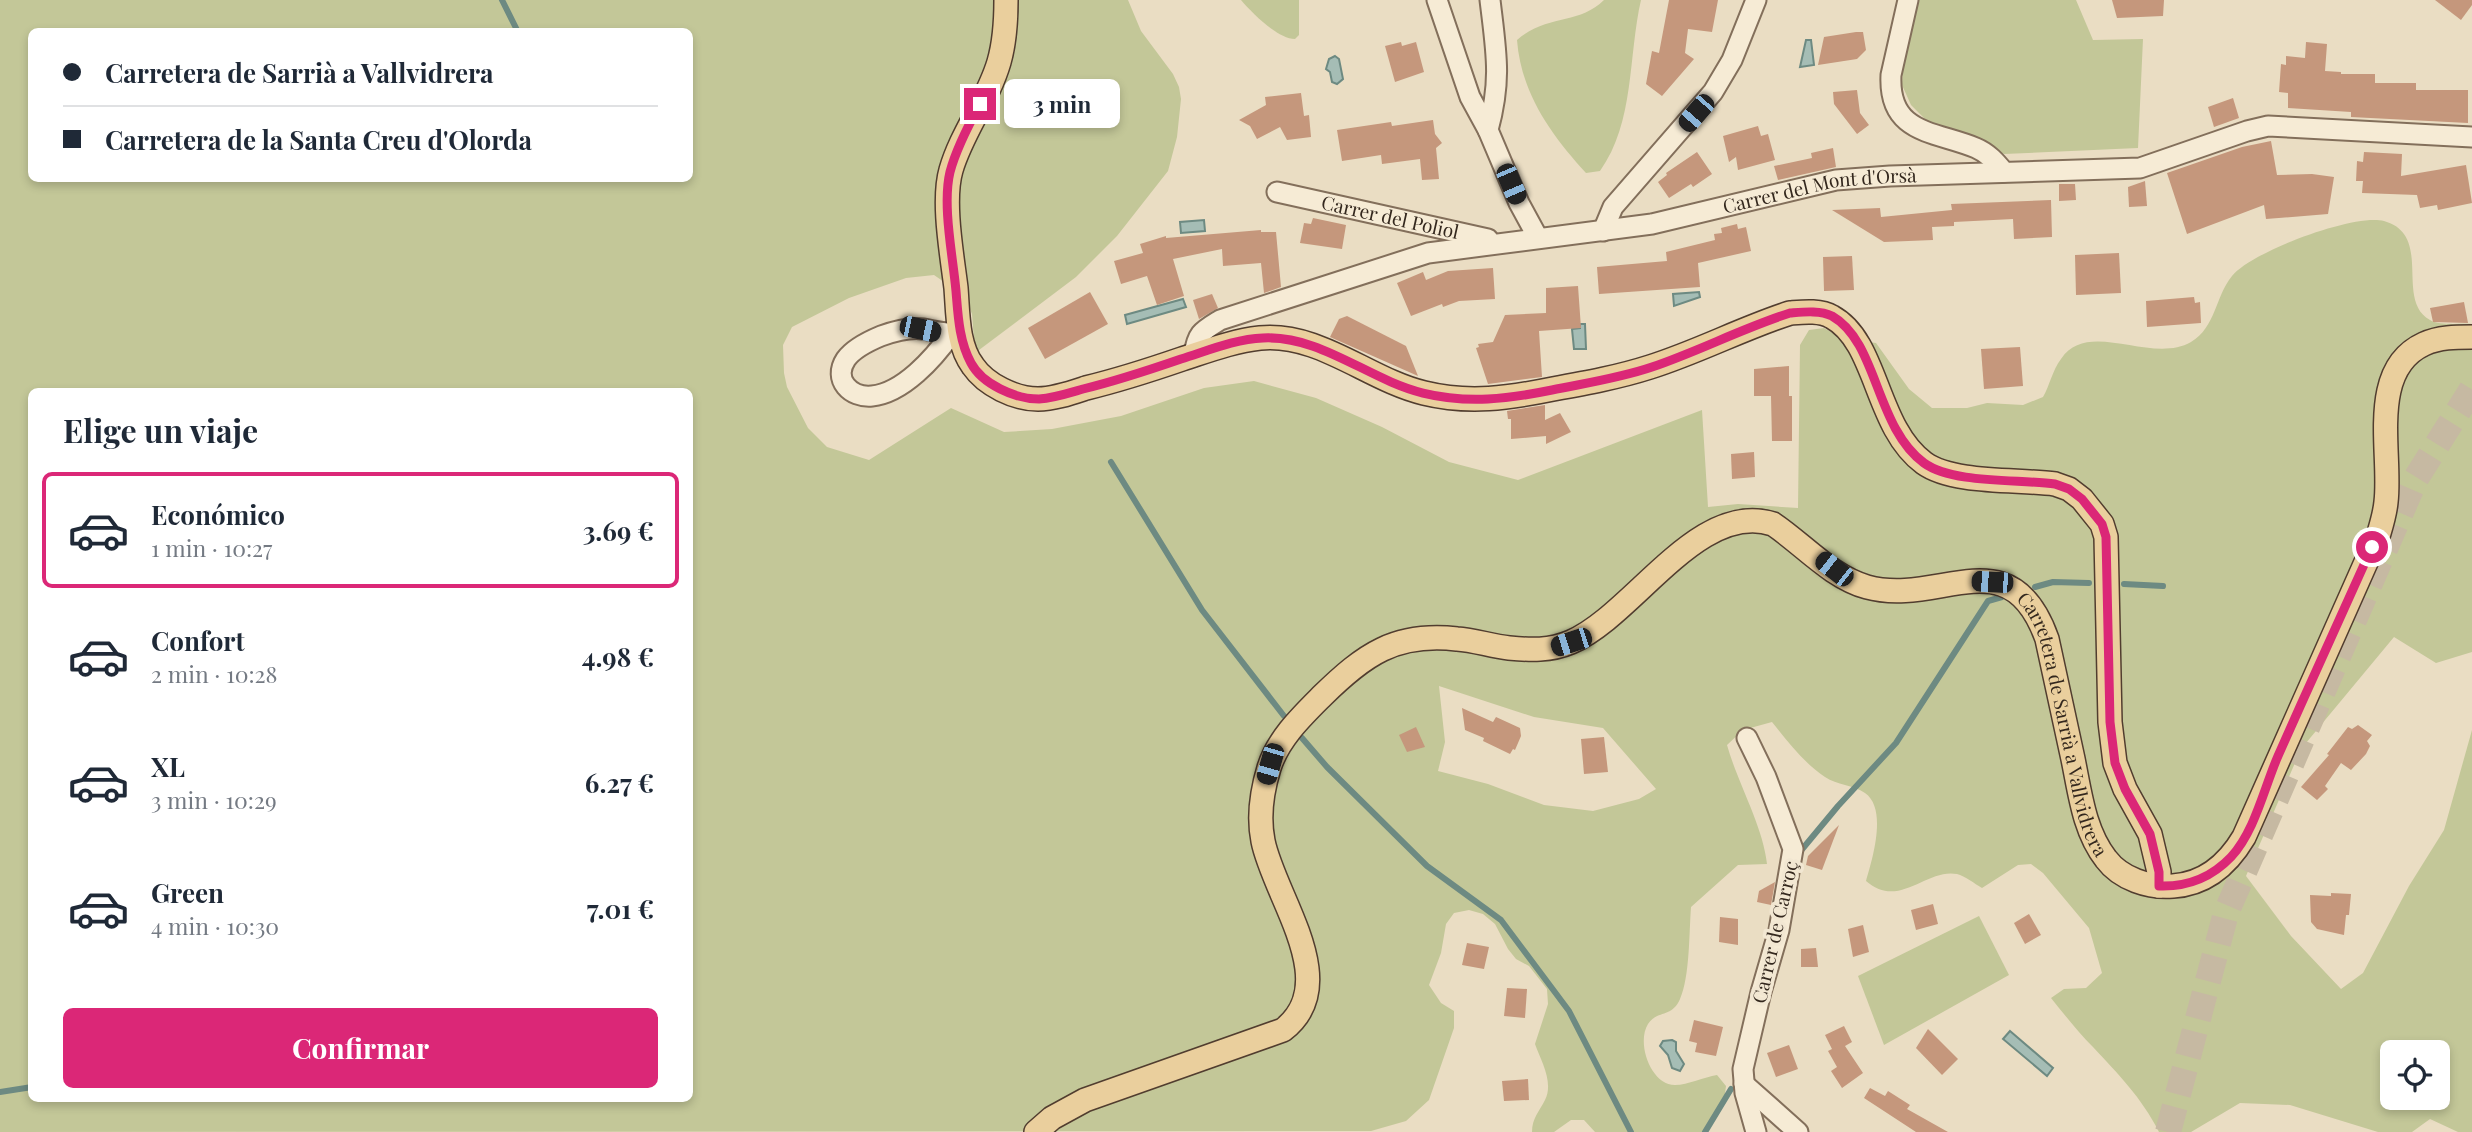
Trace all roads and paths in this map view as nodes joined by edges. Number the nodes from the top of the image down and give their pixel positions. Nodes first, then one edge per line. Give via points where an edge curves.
1 (1006, 0) edge
2 (1437, 0) edge
3 (1490, 0) edge
4 (1756, 0) edge
5 (1908, 0) edge
6 (1488, 130) junction
7 (2472, 137) edge
8 (2004, 172) junction
9 (1277, 192) dead end
10 (1603, 231) junction
11 (1538, 237) junction
12 (1501, 242) junction
13 (955, 333) junction
14 (2472, 337) edge
15 (1194, 355) junction
16 (1747, 738) dead end
17 (2159, 886) junction
18 (1744, 1084) junction
19 (1036, 1132) edge
20 (1756, 1132) edge
21 (1798, 1132) edge

1 - 13 main road via 998,64 955,157 948,188
2 - 6 street via 1470,97
3 - 6 street via 1498,68 1496,103
4 - 10 street via 1732,60 1713,92 1612,207
5 - 8 street via 1891,75 1896,105 1910,123 1939,138 1975,148
6 - 11 street
7 - 8 street, Carrer del Mont d'Orsà via 2268,127 2140,168
8 - 10 street, Carrer del Mont d'Orsà via 1836,180 1652,224
9 - 12 street, Carrer del Poliol
10 - 11 street, Carrer del Mont d'Orsà
11 - 12 street, Carrer del Mont d'Orsà
12 - 15 street, Carrer del Mont d'Orsà via 1428,253 1238,313 1201,332
13 - 13 street via 922,369 885,392 873,396 852,393 841,378 846,359 870,341 904,329
13 - 15 main road via 984,378 1003,390 1037,399
14 - 17 main road, Carretera de Sarrià a Vallvidrera via 2424,344 2403,360 2395,374 2386,407 2386,502 2379,533 2244,837 2230,858 2200,880
15 - 17 main road via 1233,343 1285,339 1307,343 1422,393 1482,401 1651,367 1790,313 1830,315 1859,345 1897,435 1925,464 1961,477 2055,484 2082,499 2102,524 2115,763 2150,834
16 - 18 street, Carrer de Carroç via 1793,849 1779,930 1743,1069
17 - 19 main road, Carretera de Sarrià a Vallvidrera via 2114,868 2094,840 2083,808 2048,639 2024,596 1984,581 1897,591 1866,586 1850,581 1773,524 1737,521 1700,537 1603,621 1571,642 1531,650 1459,639 1401,640 1360,662 1336,682 1275,751 1262,793 1263,841 1307,970 1309,983 1299,1014 1283,1030 1085,1100
18 - 20 street, Carrer de Carroç
18 - 21 street

